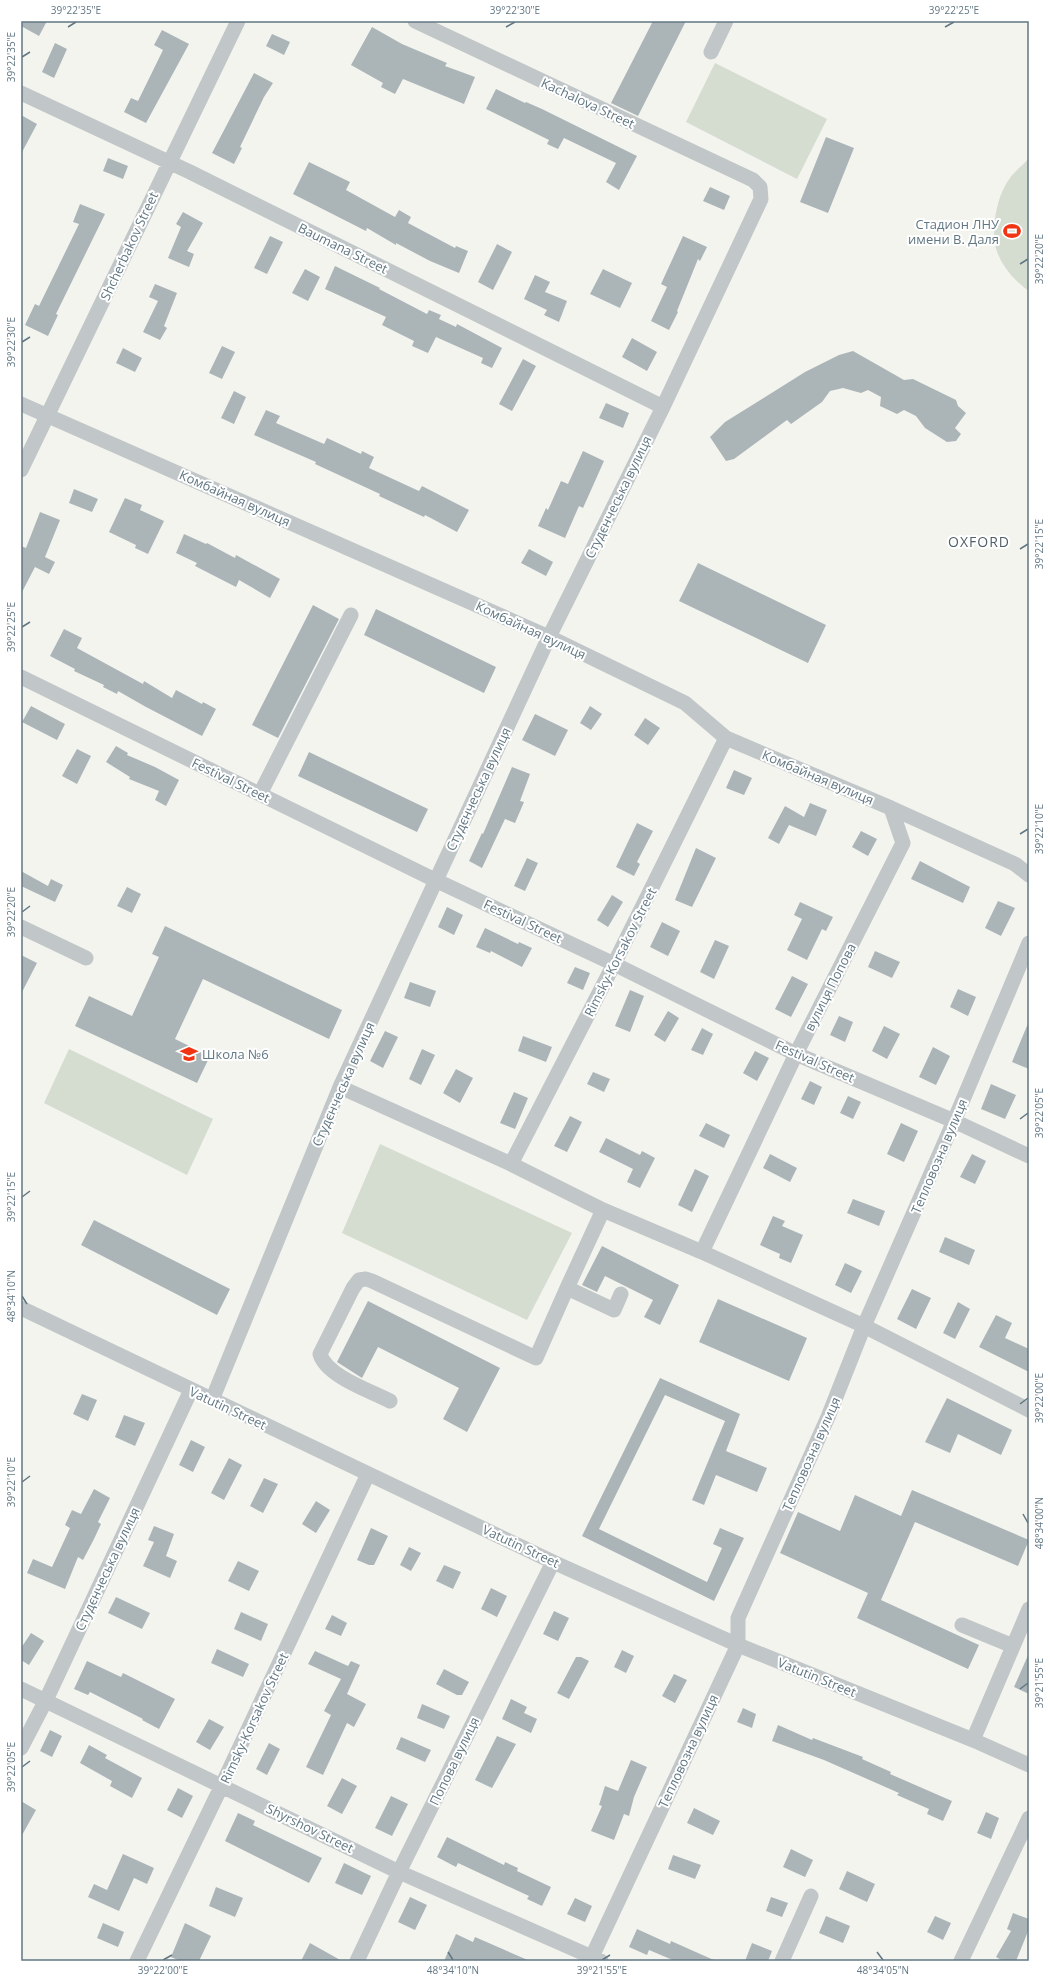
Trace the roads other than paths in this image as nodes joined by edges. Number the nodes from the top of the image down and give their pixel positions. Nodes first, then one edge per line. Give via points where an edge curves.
1 (238, 21) edge
2 (415, 21) edge
3 (726, 21) edge
4 (711, 52) dead end
5 (21, 93) edge
6 (169, 162) junction
7 (760, 187) joint
8 (21, 404) edge
9 (664, 407) junction
10 (48, 416) junction
11 (21, 470) edge
12 (351, 615) dead end
13 (549, 637) junction
14 (21, 677) edge
15 (726, 738) junction
16 (260, 794) junction
17 (891, 808) junction
18 (1029, 875) edge
19 (435, 880) junction
20 (21, 927) edge
21 (1029, 943) edge
22 (86, 958) dead end
23 (614, 964) junction
24 (796, 1054) junction
25 (340, 1087) junction
26 (954, 1121) junction
27 (1029, 1156) edge
28 (511, 1164) junction
29 (603, 1210) junction
30 (702, 1252) junction
31 (567, 1288) junction
32 (621, 1294) dead end
33 (21, 1308) edge
34 (864, 1326) junction
35 (191, 1390) junction
36 (212, 1400) junction
37 (390, 1401) dead end
38 (1029, 1410) edge
39 (368, 1474) junction
40 (553, 1562) junction
41 (1029, 1609) edge
42 (962, 1625) dead end
43 (738, 1645) junction
44 (1013, 1646) junction
45 (21, 1689) edge
46 (46, 1700) junction
47 (973, 1740) junction
48 (21, 1748) edge
49 (1029, 1765) edge
50 (222, 1785) junction
51 (1029, 1818) edge
52 (399, 1872) junction
53 (812, 1896) dead end
54 (594, 1960) edge
55 (137, 1961) edge
56 (357, 1961) edge
57 (782, 1961) edge
58 (961, 1961) edge

1 - 6 street, Shcherbakov Street
2 - 7 street, Kachalova Street via 753,180
3 - 4 street
5 - 6 street, Baumana Street
6 - 9 street, Baumana Street
6 - 10 street, Shcherbakov Street
7 - 9 street, Студєнчеська вулиця via 761,199
8 - 10 street, Комбайная вулиця
9 - 13 street, Студєнчеська вулиця
10 - 11 street, Shcherbakov Street
10 - 13 street, Комбайная вулиця
12 - 16 street
13 - 15 street, Комбайная вулиця via 685,703
13 - 19 street, Студєнчеська вулиця
14 - 16 street, Festival Street
15 - 17 street, Комбайная вулиця
15 - 23 street, Rimsky-Korsakov Street
16 - 19 street, Festival Street
17 - 18 street, Комбайная вулиця via 1015,864
17 - 24 street, вулиця Попова via 903,843
19 - 23 street, Festival Street
19 - 25 street, Студєнчеська вулиця
20 - 22 street
21 - 26 street, Тепловозна вулиця
23 - 24 street, Festival Street
23 - 28 street, Rimsky-Korsakov Street
24 - 26 street, Festival Street
24 - 30 street, вулиця Попова
25 - 28 street
25 - 36 street, Студєнчеська вулиця
26 - 27 street, Festival Street
26 - 34 street, Тепловозна вулиця
28 - 29 street
29 - 30 street
29 - 31 street
30 - 34 street
31 - 32 street via 614,1310
31 - 37 street via 536,1358 372,1281 359,1280 320,1354 328,1368 337,1375
33 - 35 street, Vatutin Street
34 - 38 street
34 - 43 street, Тепловозна вулиця via 828,1417 738,1618
35 - 36 street, Vatutin Street
35 - 46 street, Студєнчеська вулиця
36 - 39 street, Vatutin Street
39 - 40 street, Vatutin Street
39 - 50 street, Rimsky-Korsakov Street
40 - 43 street, Vatutin Street
40 - 52 street, Попова вулиця
41 - 44 street
42 - 44 street
43 - 47 street, Vatutin Street
43 - 54 street, Тепловозна вулиця
44 - 47 street
45 - 46 street, Shyrshov Street
46 - 48 street, Студєнчеська вулиця
46 - 50 street, Shyrshov Street
47 - 49 street, Vatutin Street
50 - 52 street, Shyrshov Street
50 - 55 street, Rimsky-Korsakov Street
51 - 58 street
52 - 54 street, Shyrshov Street
52 - 56 street, Попова вулиця
53 - 57 street

